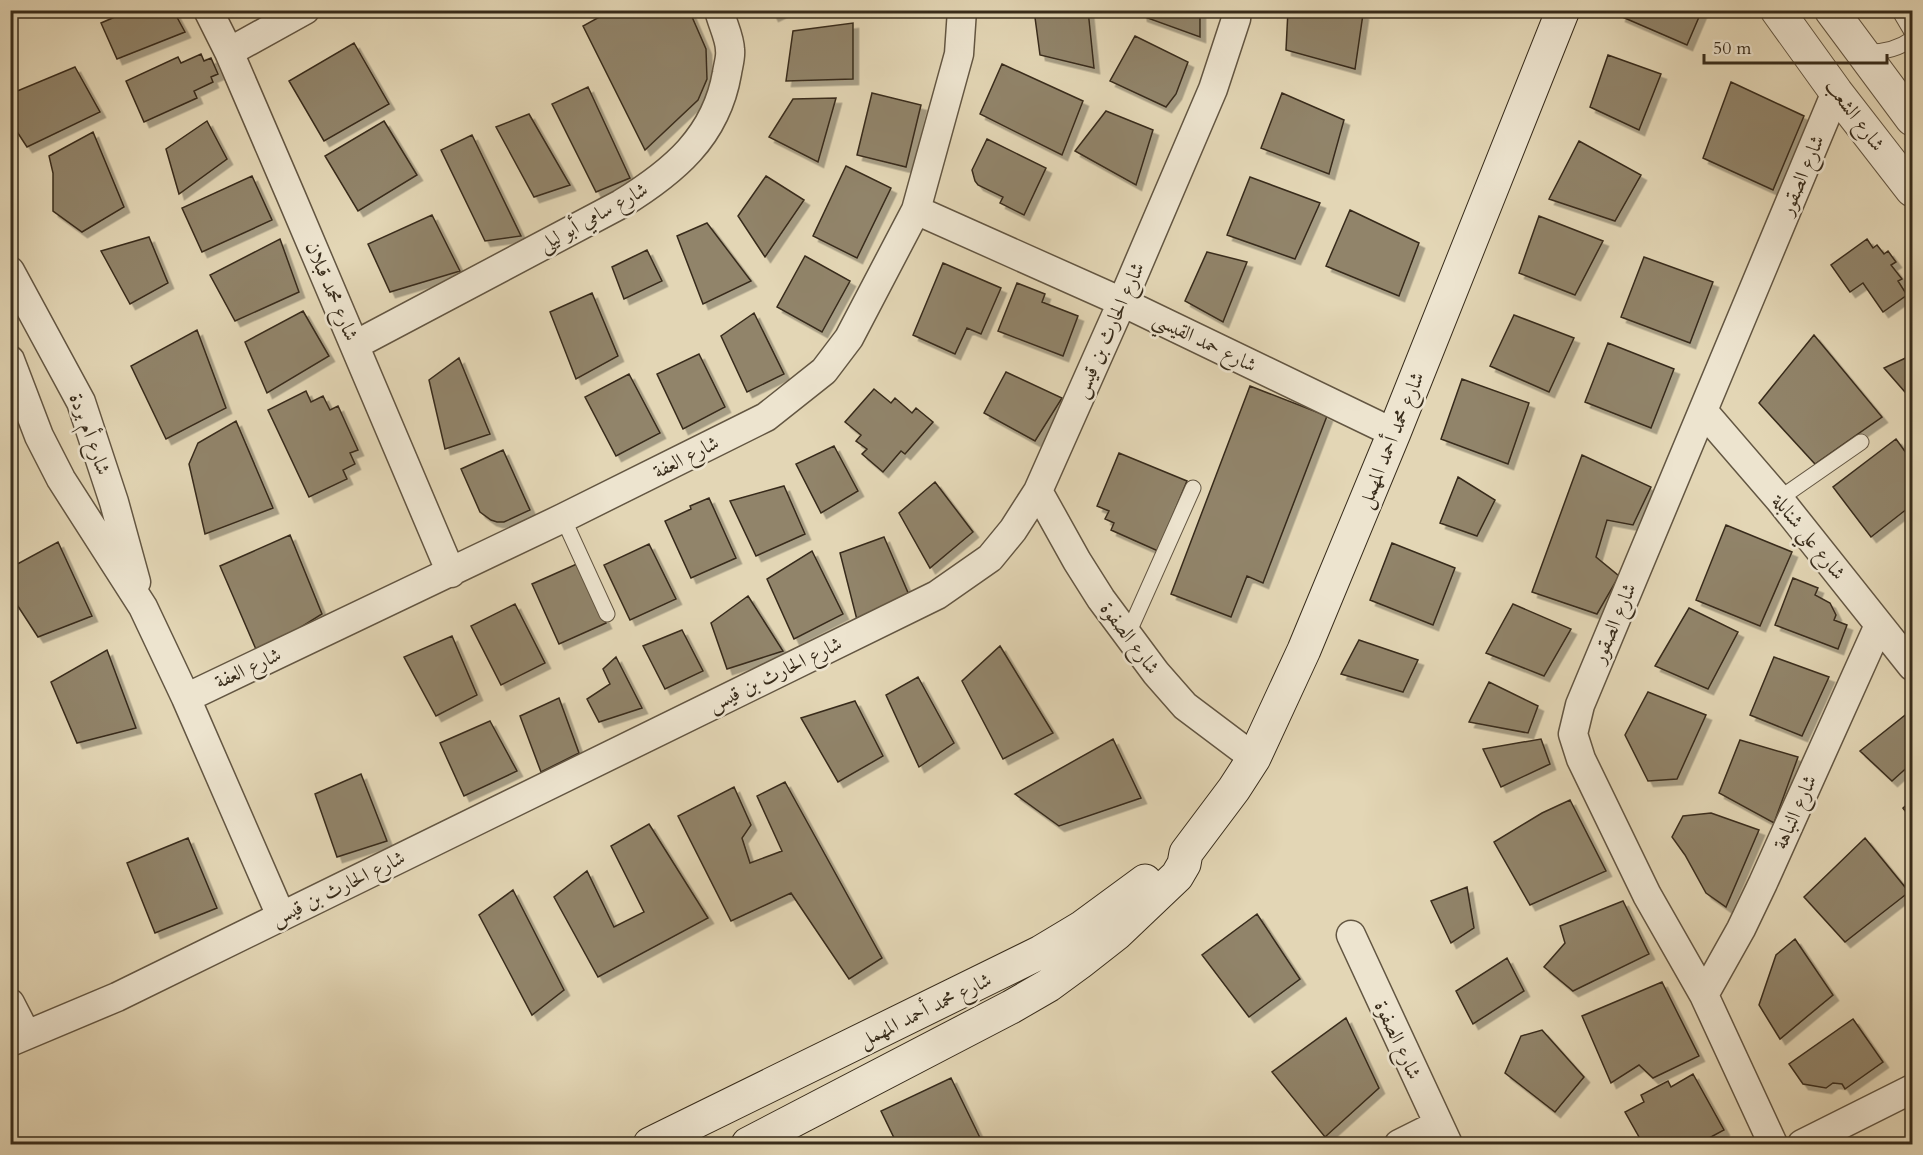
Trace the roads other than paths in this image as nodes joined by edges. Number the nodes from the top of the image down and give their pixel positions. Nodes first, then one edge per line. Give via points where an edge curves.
1 (208, 10) edge
2 (305, 10) edge
3 (719, 10) edge
4 (962, 10) edge
5 (1237, 10) edge
6 (1563, 10) edge
7 (1777, 10) edge
8 (1831, 10) edge
9 (1899, 10) edge
10 (1912, 32) edge
11 (1912, 39) edge
12 (229, 52) junction
13 (1862, 52) junction
14 (1836, 92) junction
15 (1912, 119) edge
16 (1912, 190) edge
17 (916, 210) junction
18 (10, 271) edge
19 (1122, 302) junction
20 (356, 345) junction
21 (10, 360) edge
22 (1703, 411) junction
23 (1394, 433) junction
24 (1861, 442) dead end
25 (1193, 488) dead end
26 (1038, 491) junction
27 (1779, 499) junction
28 (563, 518) junction
29 (451, 573) junction
30 (143, 607) junction
31 (607, 614) dead end
32 (1879, 625) junction
33 (1127, 636) junction
34 (1912, 666) edge
35 (186, 698) junction
36 (1254, 758) junction
37 (1186, 853) junction
38 (281, 916) junction
39 (1351, 935) dead end
40 (1704, 995) junction
41 (10, 1003) edge
42 (18, 1038) edge
43 (1912, 1089) edge
44 (1442, 1135) edge
45 (650, 1144) edge
46 (748, 1144) edge
47 (1399, 1144) edge
48 (1773, 1144) edge
49 (1802, 1144) edge

1 - 12 street, شارع محمد قبلان
2 - 12 street
3 - 20 street, شارع سامي أبو ليلى via 730,50 725,81 717,109 681,161 621,204
4 - 17 street, شارع العفة via 959,54
5 - 19 street, شارع الحارث بن قيس via 1213,89
6 - 23 main road, شارع محمد أحمد المهمل
7 - 14 main road, شارع الشعب
8 - 13 main road
9 - 10 lane
11 - 13 lane via 1891,50
12 - 20 street, شارع محمد قبلان
13 - 15 main road
14 - 16 main road, شارع الشعب
14 - 22 street, شارع الصقور
17 - 19 street, شارع حمد القيسي
17 - 28 street, شارع العفة via 849,338 824,371 766,417
18 - 30 street, شارع أم بردة via 81,402
19 - 23 street, شارع حمد القيسي
19 - 26 street, شارع الحارث بن قيس
20 - 29 street, شارع محمد قبلان
21 - 30 street, شارع أم بردة via 60,479
22 - 27 street, شارع علي شنابلة
22 - 40 street, شارع الصقور via 1580,705 1573,734 1581,759 1647,896
23 - 36 main road, شارع محمد أحمد المهمل via 1304,650
24 - 27 lane
25 - 33 lane
26 - 33 street, شارع الصفوة via 1077,561
26 - 38 street, شارع الحارث بن قيس via 1014,530 990,558 937,595
27 - 32 street, شارع علي شنابلة
28 - 29 street, شارع العفة
28 - 31 lane
29 - 35 street, شارع العفة
30 - 35 street, شارع أم بردة
32 - 34 street, شارع علي شنابلة
32 - 40 street, شارع النباهة via 1763,883
33 - 36 street, شارع الصفوة via 1185,706
35 - 38 street, شارع أم بردة
36 - 37 main road, شارع محمد أحمد المهمل
37 - 45 main road, شارع محمد أحمد المهمل via 1041,952
37 - 46 main road, شارع محمد أحمد المهمل via 1184,864 1168,886 1049,985
38 - 42 street, شارع الحارث بن قيس via 117,997
39 - 44 street, شارع الصفوة
40 - 48 street, شارع الصقور
41 - 42 street
43 - 49 street
44 - 47 street

